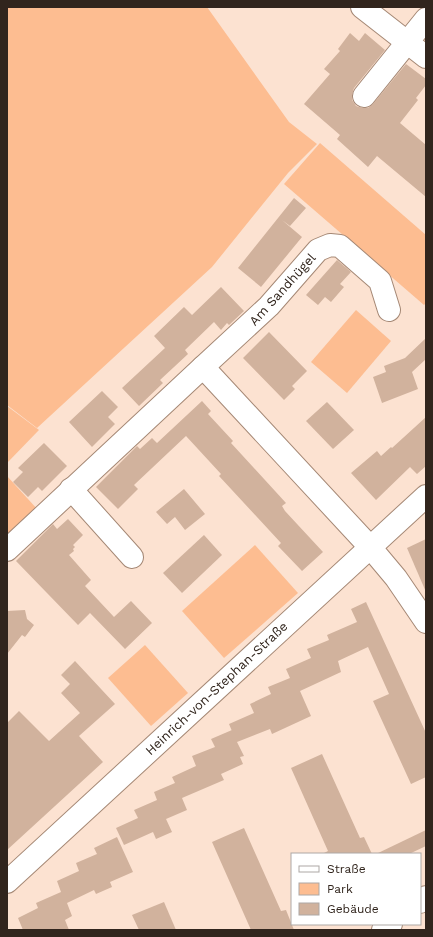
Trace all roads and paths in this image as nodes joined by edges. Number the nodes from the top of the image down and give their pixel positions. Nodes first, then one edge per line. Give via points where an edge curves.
1 (362, 7) edge
2 (426, 19) edge
3 (407, 42) junction
4 (426, 57) edge
5 (364, 96) dead end
6 (389, 310) dead end
7 (203, 367) junction
8 (71, 489) junction
9 (426, 496) edge
10 (370, 547) junction
11 (7, 550) edge
12 (132, 557) dead end
13 (426, 622) edge
14 (7, 882) edge

1 - 3 street
2 - 3 street
3 - 4 street
3 - 5 street
6 - 7 street, Am Sandhügel via 380,281 340,246 330,245 318,250 269,306
7 - 8 street, Am Sandhügel
7 - 10 street
8 - 11 street, Am Sandhügel
8 - 12 street
9 - 10 street, Heinrich-von-Stephan-Straße
10 - 13 street via 396,578
10 - 14 street, Heinrich-von-Stephan-Straße

